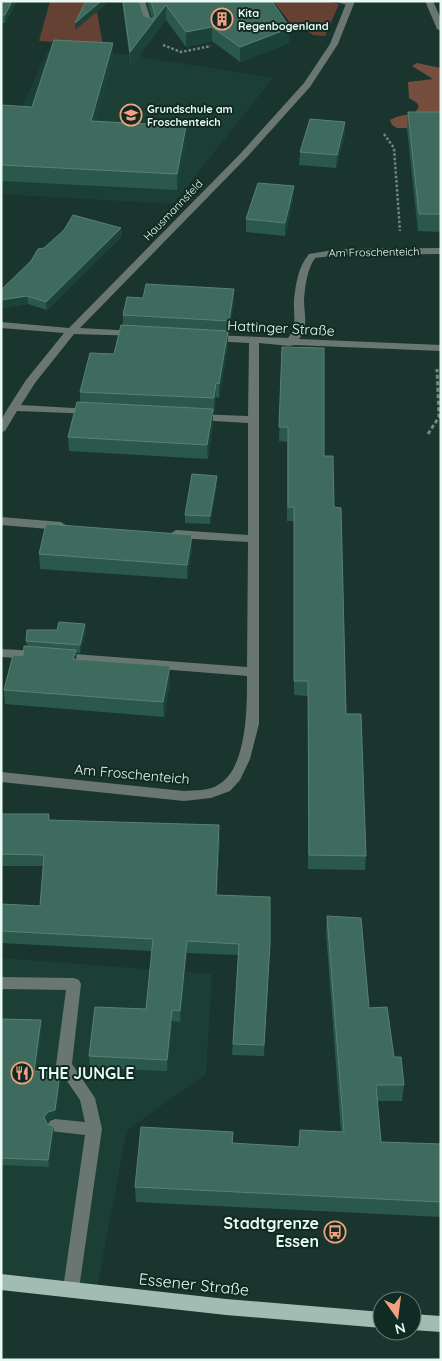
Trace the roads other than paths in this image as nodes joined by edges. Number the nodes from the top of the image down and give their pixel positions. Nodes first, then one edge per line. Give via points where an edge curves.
1 (142, 1) edge
2 (338, 1) edge
3 (429, 1) edge
4 (350, 2) edge
5 (441, 29) edge
6 (150, 30) edge
7 (441, 251) edge
8 (1, 325) edge
9 (72, 331) junction
10 (147, 334) edge
11 (196, 337) edge
12 (254, 341) junction
13 (290, 343) junction
14 (438, 348) edge
15 (13, 408) junction
16 (99, 412) edge
17 (186, 416) edge
18 (254, 420) junction
19 (1, 429) edge
20 (1, 522) edge
21 (69, 526) edge
22 (166, 533) edge
23 (253, 539) junction
24 (1, 652) edge
25 (253, 672) junction
26 (1, 777) edge
27 (1, 983) edge
28 (55, 1126) edge
29 (94, 1129) junction
30 (1, 1282) edge
31 (71, 1289) junction
32 (372, 1319) edge
33 (422, 1323) edge
34 (441, 1324) edge

1 - 6 street
2 - 4 street
3 - 5 street
4 - 9 street, Hausmannsfeld via 325,61 302,92
7 - 13 street, Am Froschenteich via 330,253 309,258 299,301 300,326
8 - 9 street
9 - 10 street
9 - 15 street, Hausmannsfeld via 35,375
11 - 12 street, Hattinger Straße
12 - 13 street, Hattinger Straße
12 - 18 street, Am Froschenteich
13 - 14 street, Hattinger Straße
15 - 16 street
15 - 19 street, Hausmannsfeld
17 - 18 street
18 - 23 street, Am Froschenteich
20 - 21 street
22 - 23 street
23 - 25 street, Am Froschenteich
24 - 25 street
25 - 26 street, Am Froschenteich via 251,734 234,779 224,788 184,796
27 - 29 street via 74,984 64,1065 87,1098
28 - 29 street
29 - 31 street
30 - 31 main road, Essener Straße
31 - 32 main road, Essener Straße via 226,1308
33 - 34 main road

